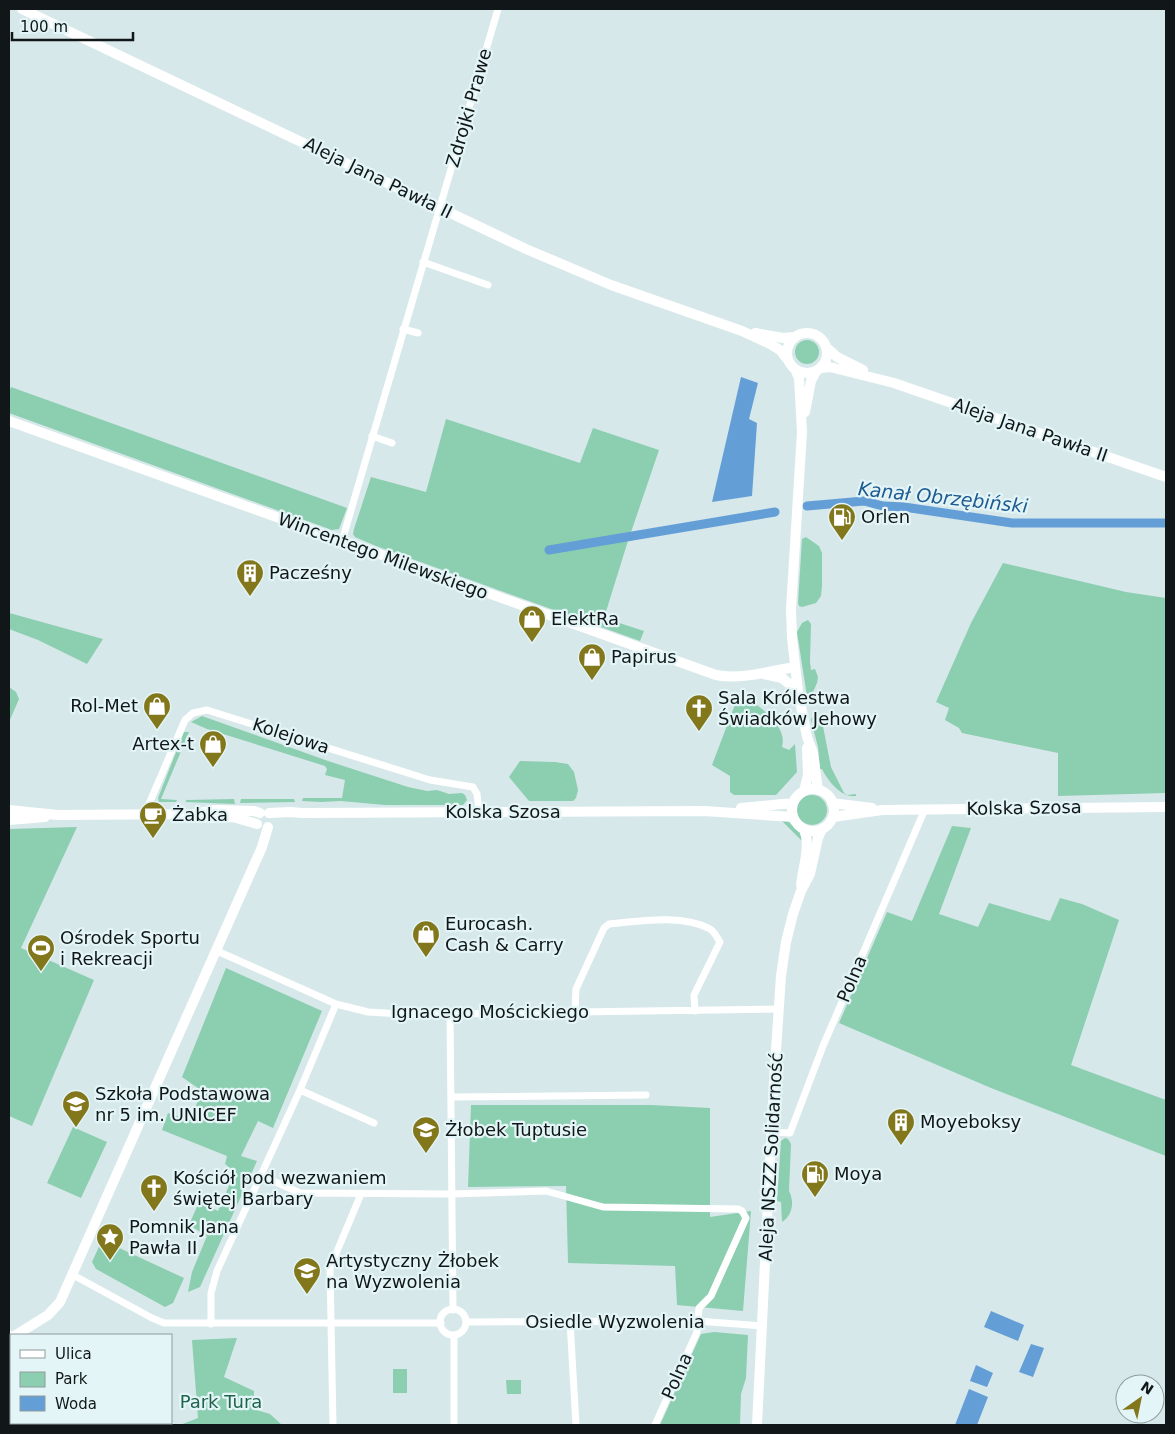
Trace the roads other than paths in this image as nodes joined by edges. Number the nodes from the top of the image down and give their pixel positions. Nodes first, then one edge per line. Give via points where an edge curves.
1 (22, 9) edge
2 (498, 9) edge
3 (439, 207) junction
4 (423, 262) junction
5 (488, 285) dead end
6 (403, 329) junction
7 (742, 330) junction
8 (418, 333) dead end
9 (795, 337) junction
10 (826, 348) junction
11 (787, 359) junction
12 (795, 369) junction
13 (818, 370) junction
14 (894, 383) junction
15 (9, 422) edge
16 (802, 432) junction
17 (372, 436) junction
18 (392, 443) dead end
19 (1166, 477) edge
20 (342, 542) junction
21 (795, 666) junction
22 (761, 674) junction
23 (798, 690) junction
24 (807, 737) junction
25 (818, 790) junction
26 (804, 791) junction
27 (793, 803) junction
28 (832, 803) junction
29 (1166, 806) edge
30 (925, 809) junction
31 (9, 810) edge
32 (882, 810) junction
33 (704, 811) junction
34 (479, 812) junction
35 (150, 814) junction
36 (58, 815) junction
37 (793, 817) junction
38 (832, 817) junction
39 (9, 820) edge
40 (265, 821) junction
41 (804, 829) junction
42 (822, 829) junction
43 (801, 891) junction
44 (215, 950) junction
45 (336, 1004) junction
46 (778, 1009) junction
47 (695, 1010) junction
48 (575, 1011) junction
49 (450, 1014) junction
50 (300, 1090) junction
51 (646, 1096) dead end
52 (451, 1097) junction
53 (374, 1123) dead end
54 (772, 1132) junction
55 (260, 1176) junction
56 (361, 1194) junction
57 (452, 1194) junction
58 (73, 1275) junction
59 (453, 1310) junction
60 (698, 1320) junction
61 (570, 1321) junction
62 (466, 1322) junction
63 (331, 1323) junction
64 (441, 1323) junction
65 (211, 1324) junction
66 (763, 1326) junction
67 (9, 1334) edge
68 (18, 1334) edge
69 (454, 1335) junction
70 (10, 1338) edge
71 (333, 1425) edge
72 (454, 1425) edge
73 (576, 1425) edge
74 (655, 1425) edge
75 (757, 1425) edge

1 - 3 street, Aleja Jana Pawła II
2 - 3 street, Zdrojki Prawe
3 - 4 street, Zdrojki Prawe
3 - 7 street, Aleja Jana Pawła II via 565,267
4 - 5 street
4 - 6 street, Zdrojki Prawe
6 - 8 street
6 - 17 street, Zdrojki Prawe
7 - 9 street, Aleja Jana Pawła II via 783,338
7 - 11 street, Aleja Jana Pawła II via 780,350
9 - 10 street via 814,334
9 - 11 street via 788,347
10 - 13 street via 826,359
10 - 14 street, Aleja Jana Pawła II via 837,357
11 - 12 street
12 - 13 street via 805,373
12 - 16 street via 799,378
13 - 14 street, Aleja Jana Pawła II via 830,367
13 - 16 street via 809,387
14 - 19 street, Aleja Jana Pawła II
15 - 20 street, Wincentego Milewskiego
16 - 21 street via 791,609
17 - 18 street
17 - 20 street, Zdrojki Prawe
20 - 22 street, Wincentego Milewskiego via 716,674 734,677
21 - 22 street, Wincentego Milewskiego
21 - 23 street
22 - 23 street, Wincentego Milewskiego via 782,678
23 - 24 street
24 - 25 street via 813,752
24 - 26 street via 808,775
25 - 26 street
25 - 28 street via 827,794
26 - 27 street
27 - 33 street, Kolska Szosa
27 - 37 street
28 - 32 street, Kolska Szosa
28 - 38 street
29 - 30 street, Kolska Szosa
30 - 32 street, Kolska Szosa
30 - 54 street, Polna via 823,1046 790,1133
31 - 36 street, Kolska Szosa
32 - 38 street, Kolska Szosa
33 - 34 street, Kolska Szosa
33 - 37 street, Kolska Szosa
34 - 35 street, Kolejowa via 476,791 472,787 430,780 204,710 185,720 149,804
34 - 40 street, Kolska Szosa via 302,813
35 - 36 street, Kolska Szosa
35 - 40 street, Kolska Szosa via 254,811
36 - 39 street, Kolska Szosa
37 - 41 street
38 - 42 street
40 - 44 street via 267,837
41 - 42 street
41 - 43 street, Aleja NSZZ Solidarność via 807,852
42 - 43 street, Aleja NSZZ Solidarność via 810,874
43 - 46 street, Aleja NSZZ Solidarność via 786,942
44 - 45 street, Ignacego Mościckiego
44 - 58 street
45 - 49 street, Ignacego Mościckiego via 368,1012
45 - 50 street
46 - 47 street, Ignacego Mościckiego
46 - 54 street, Aleja NSZZ Solidarność
47 - 48 street, Ignacego Mościckiego
47 - 48 street via 694,995 720,942 712,930 690,922 649,920 609,924 604,928 576,989
48 - 49 street, Ignacego Mościckiego
49 - 52 street
50 - 53 street
50 - 55 street
51 - 52 street
52 - 57 street
54 - 66 street, Aleja NSZZ Solidarność
55 - 56 street via 300,1193
55 - 65 street via 217,1271 211,1293
56 - 57 street
56 - 63 street via 330,1268
57 - 59 street
57 - 60 street, Polna via 546,1190 603,1207 742,1211 746,1218 711,1296 699,1308
58 - 65 street via 164,1324
58 - 68 street via 60,1302 48,1315
59 - 62 street via 462,1313
59 - 64 street via 444,1314
60 - 61 street, Osiedle Wyzwolenia
60 - 66 street, Osiedle Wyzwolenia
60 - 74 street, Polna via 696,1332
61 - 62 street, Osiedle Wyzwolenia
61 - 73 street
62 - 69 street via 463,1331
63 - 64 street
63 - 65 street
63 - 71 street
64 - 69 street via 445,1332
66 - 75 street, Aleja NSZZ Solidarność
67 - 70 street
69 - 72 street

